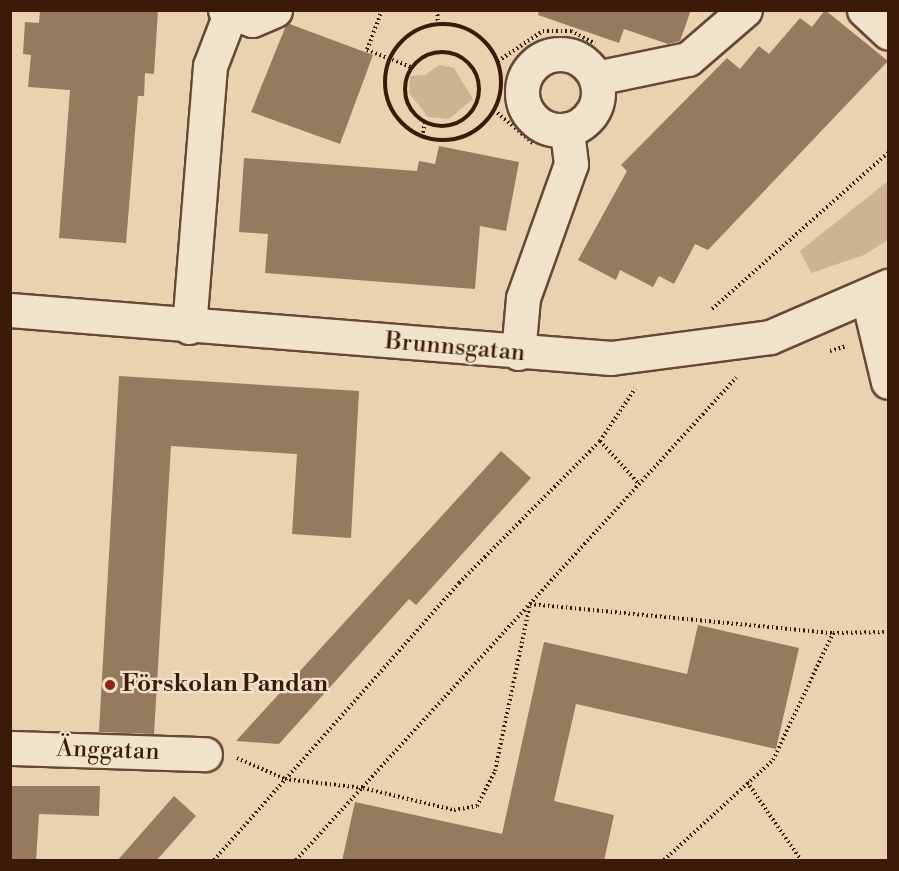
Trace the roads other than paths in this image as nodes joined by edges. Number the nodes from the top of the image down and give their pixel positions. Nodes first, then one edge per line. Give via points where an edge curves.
1 (275, 10) edge
2 (745, 10) edge
3 (864, 10) edge
4 (227, 12) edge
5 (888, 32) edge
6 (596, 78) junction
7 (567, 129) junction
8 (878, 292) edge
9 (10, 310) edge
10 (189, 327) junction
11 (518, 353) junction
12 (888, 382) edge
13 (10, 748) edge
14 (205, 754) road end

1 - 4 street via 252,20
2 - 6 street via 688,59
3 - 5 street
4 - 10 street via 210,66
6 - 7 street via 593,111
6 - 7 street via 584,62 560,53 535,63 526,73 522,85 527,111 547,128
7 - 11 street via 571,164 523,298
8 - 11 street, Brunnsgatan via 799,328 736,346 647,357
8 - 12 street
9 - 10 street, Brunnsgatan
10 - 11 street, Brunnsgatan
13 - 14 street, Änggatan

